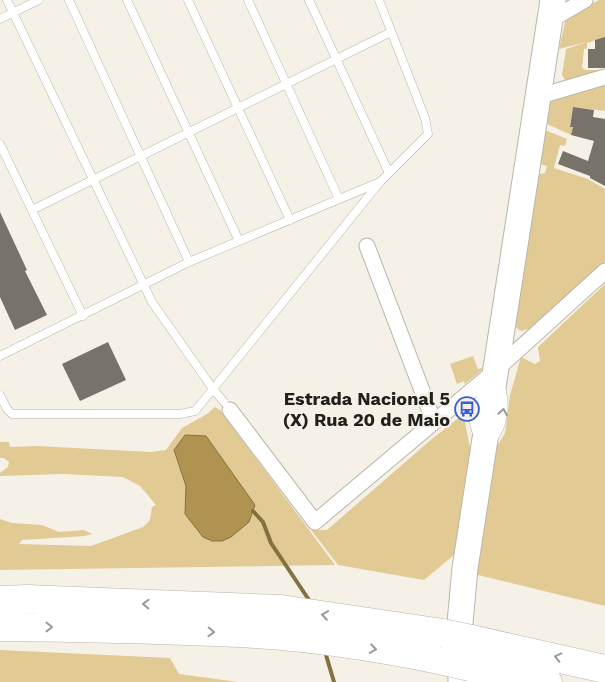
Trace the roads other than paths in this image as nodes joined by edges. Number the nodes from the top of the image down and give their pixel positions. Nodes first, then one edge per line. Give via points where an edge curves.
1 (7, 0) edge
2 (39, 0) edge
3 (69, 0) edge
4 (127, 0) edge
5 (188, 0) edge
6 (248, 0) edge
7 (309, 0) edge
8 (379, 0) edge
9 (586, 0) edge
10 (551, 10) edge
11 (13, 13) junction
12 (0, 19) edge
13 (391, 32) junction
14 (336, 59) junction
15 (605, 77) edge
16 (286, 84) junction
17 (538, 98) junction
18 (238, 108) junction
19 (189, 133) junction
20 (0, 144) edge
21 (141, 157) junction
22 (389, 174) junction
23 (94, 181) junction
24 (380, 182) junction
25 (340, 199) junction
26 (32, 210) junction
27 (290, 220) junction
28 (240, 241) junction
29 (367, 246) dead end
30 (189, 262) junction
31 (605, 271) edge
32 (144, 285) junction
33 (83, 316) junction
34 (0, 356) edge
35 (494, 378) junction
36 (213, 389) junction
37 (0, 396) edge
38 (227, 406) joint
39 (434, 422) junction
40 (0, 600) edge
41 (0, 627) edge
42 (605, 668) edge
43 (465, 674) edge
44 (548, 682) edge

1 - 11 lane
2 - 11 lane
3 - 21 lane
4 - 19 lane
5 - 18 lane
6 - 16 lane
7 - 14 lane
8 - 13 lane
9 - 10 street
10 - 17 main road
11 - 12 lane
11 - 23 lane
13 - 14 lane
13 - 22 lane via 425,118 428,134
14 - 16 lane
14 - 22 lane
15 - 17 street
16 - 18 lane
16 - 25 lane
17 - 35 main road
18 - 19 lane
18 - 27 lane
19 - 21 lane
19 - 28 lane
20 - 26 lane
21 - 23 lane
21 - 30 lane
22 - 24 lane
23 - 26 lane
23 - 32 lane
24 - 25 lane
24 - 36 lane
25 - 27 lane
26 - 33 lane
27 - 28 lane
28 - 30 lane
29 - 39 street
30 - 32 lane
31 - 35 street
32 - 33 lane
32 - 36 lane via 152,302
33 - 34 lane
35 - 39 street
35 - 43 main road via 463,587 460,631
36 - 37 lane via 195,411 180,414 12,414
36 - 38 lane
38 - 39 street via 315,522
42 -> 40 highway, bridge via 471,638 280,609
41 -> 43 highway, bridge via 256,634 333,642 444,661
43 - 44 highway via 492,670

